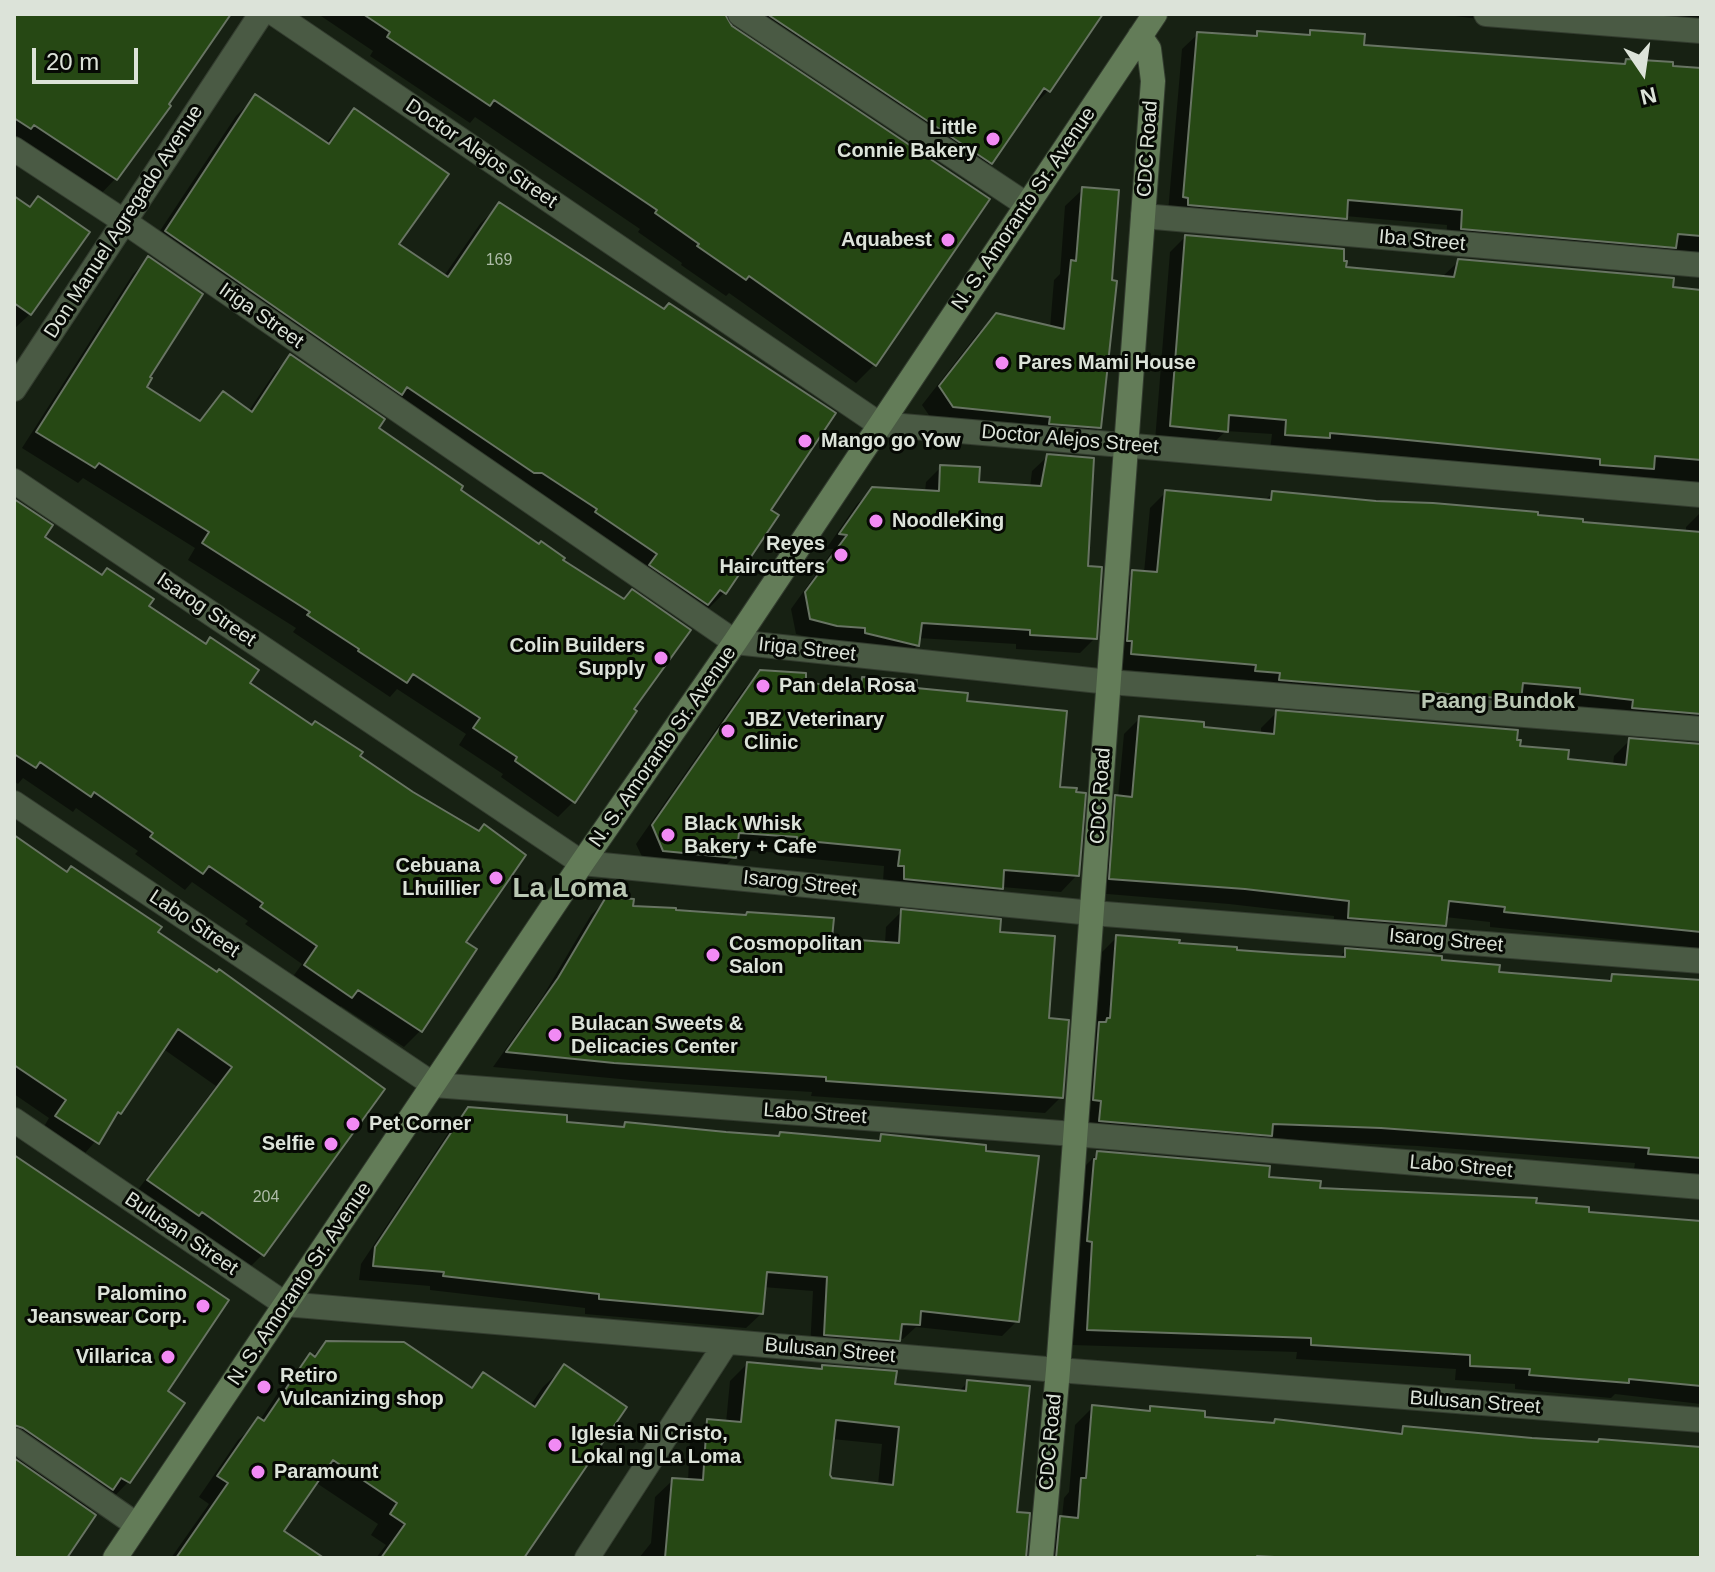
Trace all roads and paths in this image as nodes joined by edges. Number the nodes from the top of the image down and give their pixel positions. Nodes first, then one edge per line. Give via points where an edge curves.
1 (261, 14) edge
2 (275, 14) edge
3 (740, 14) edge
4 (1155, 14) edge
5 (1486, 14) edge
6 (1701, 31) edge
7 (1140, 36) junction
8 (14, 149) edge
9 (1027, 205) junction
10 (1143, 216) junction
11 (125, 222) junction
12 (1701, 265) edge
13 (14, 389) edge
14 (879, 424) junction
15 (1125, 445) junction
16 (14, 481) edge
17 (1701, 495) edge
18 (735, 642) junction
19 (1109, 682) junction
20 (1701, 729) edge
21 (14, 803) edge
22 (582, 863) junction
23 (1092, 913) junction
24 (1701, 961) edge
25 (434, 1085) junction
26 (14, 1120) edge
27 (1074, 1134) junction
28 (1701, 1187) edge
29 (285, 1304) junction
30 (726, 1343) junction
31 (1058, 1370) junction
32 (1701, 1420) edge
33 (14, 1440) edge
34 (137, 1525) junction
35 (115, 1558) edge
36 (587, 1558) edge
37 (1041, 1558) edge

1 - 11 street, Don Manuel Agregado Avenue
2 - 14 street, Doctor Alejos Street
3 - 9 street
4 - 7 street, N. S. Amoranto Sr. Avenue
5 - 6 street
7 - 9 street, N. S. Amoranto Sr. Avenue
7 - 10 street, CDC Road via 1153,65
8 - 11 street, Iriga Street
9 - 14 street, N. S. Amoranto Sr. Avenue
10 - 12 street, Iba Street
10 - 15 street, CDC Road
11 - 13 street, Don Manuel Agregado Avenue
11 - 18 street, Iriga Street
14 - 15 street, Doctor Alejos Street
14 - 18 street, N. S. Amoranto Sr. Avenue
15 - 17 street, Doctor Alejos Street
15 - 19 street, CDC Road
16 - 22 street, Isarog Street
18 - 19 street, Iriga Street
18 - 22 street, N. S. Amoranto Sr. Avenue
19 - 20 street, Iriga Street
19 - 23 street, CDC Road
21 - 25 street, Labo Street
22 - 23 street, Isarog Street
22 - 25 street, N. S. Amoranto Sr. Avenue
23 - 24 street, Isarog Street
23 - 27 street, CDC Road
25 - 27 street, Labo Street
25 - 29 street, N. S. Amoranto Sr. Avenue
26 - 29 street, Bulusan Street
27 - 28 street, Labo Street
27 - 31 street, CDC Road
29 - 30 street, Bulusan Street
29 - 34 street, N. S. Amoranto Sr. Avenue
30 - 31 street, Bulusan Street
30 - 36 street
31 - 32 street, Bulusan Street
31 - 37 street, CDC Road
33 - 34 street
34 - 35 street, N. S. Amoranto Sr. Avenue

